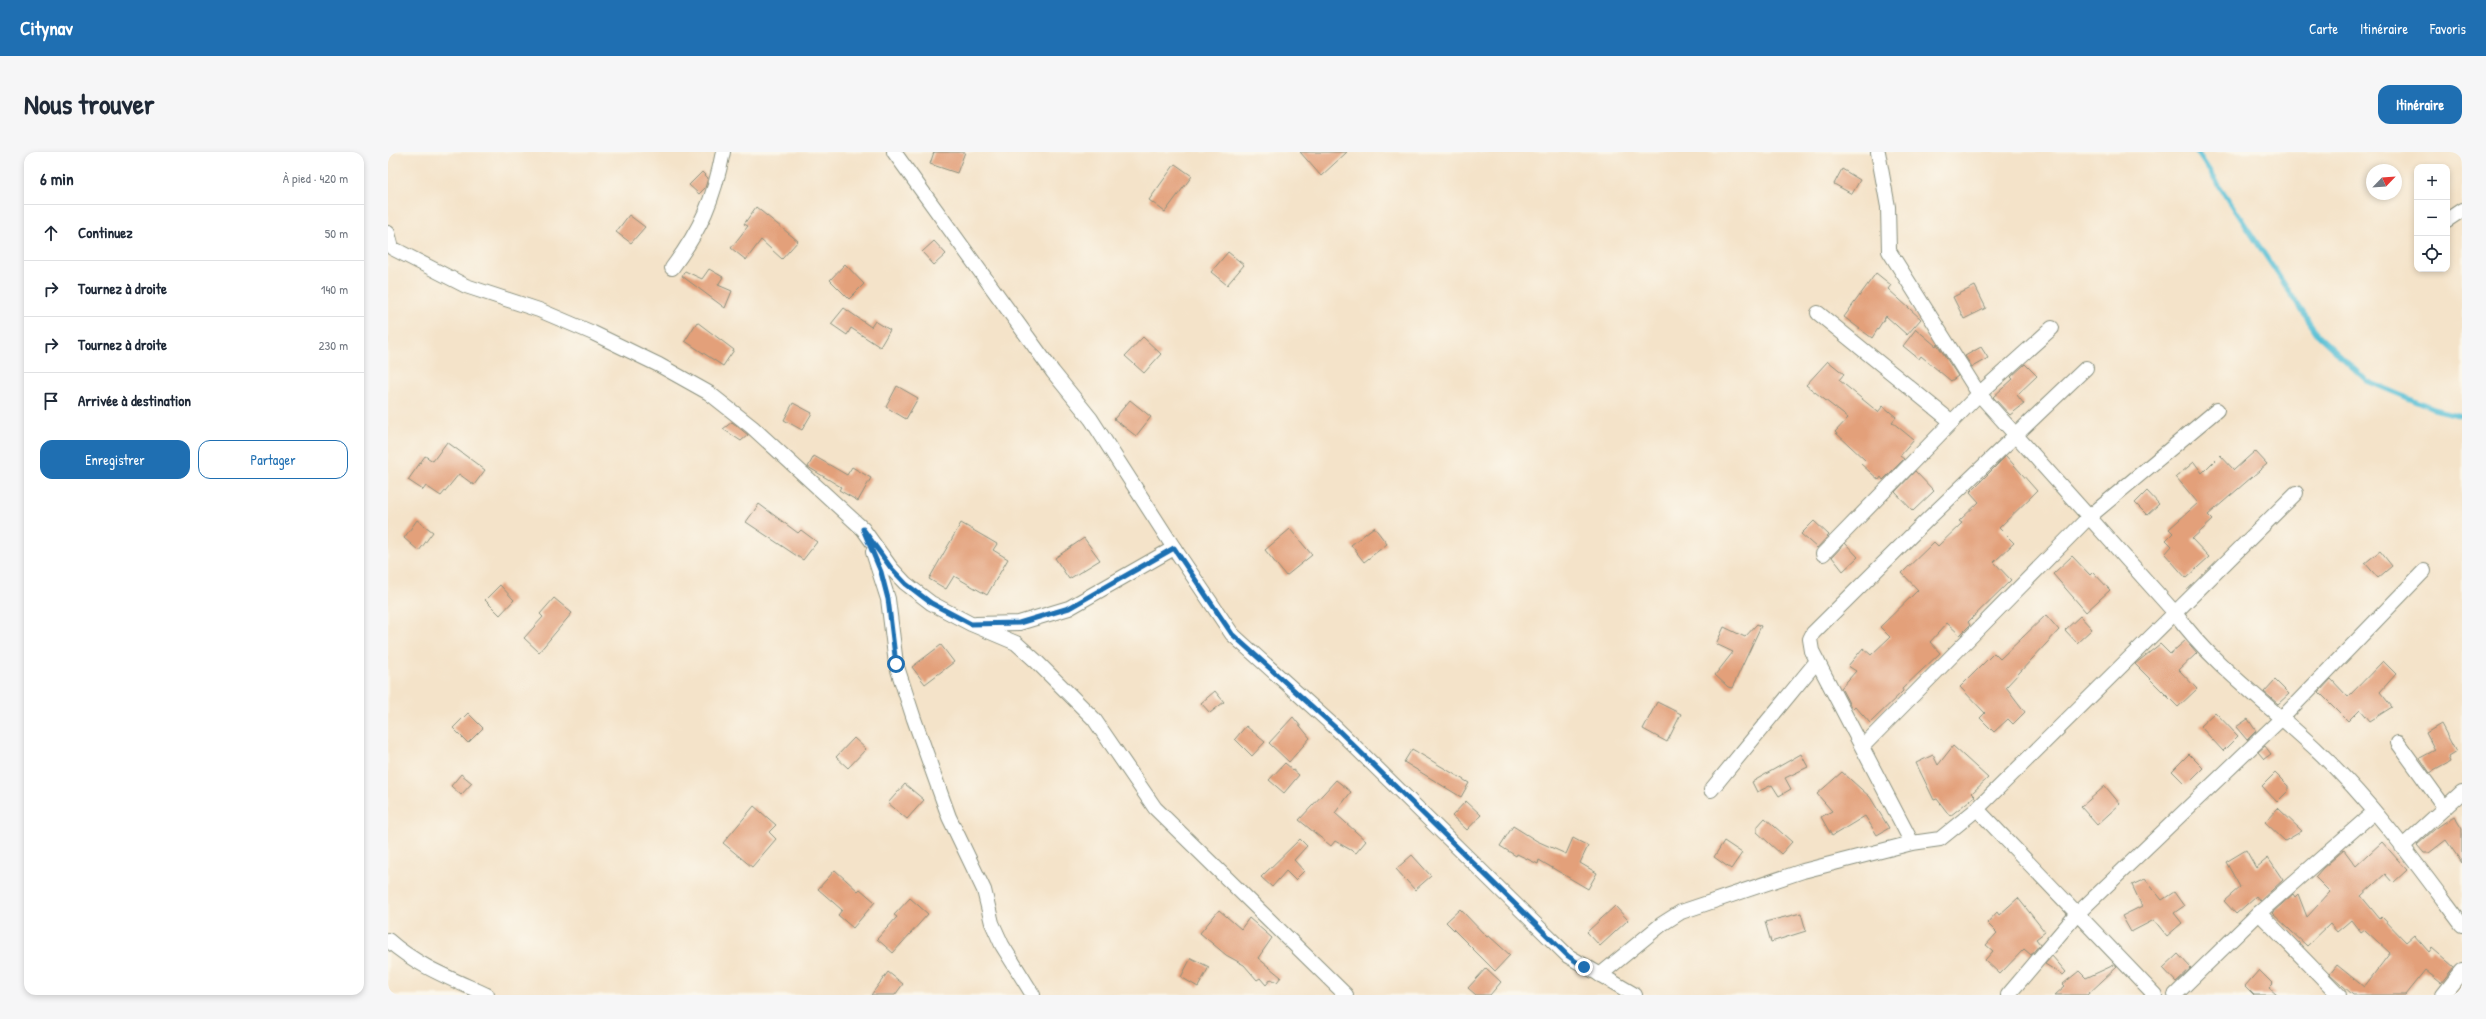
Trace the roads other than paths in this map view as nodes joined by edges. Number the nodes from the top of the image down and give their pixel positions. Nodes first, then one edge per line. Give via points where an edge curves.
1 (724, 152) edge
2 (894, 152) edge
3 (1878, 152) edge
4 (2462, 210) edge
5 (2450, 218) edge
6 (388, 233) edge
7 (672, 268) dead end
8 (1818, 313) dead end
9 (2052, 328) dead end
10 (2086, 368) dead end
11 (1979, 394) junction
12 (2217, 410) dead end
13 (1952, 422) junction
14 (2016, 436) junction
15 (2296, 493) dead end
16 (2089, 517) junction
17 (863, 529) junction
18 (1174, 548) junction
19 (1823, 554) dead end
20 (2424, 571) dead end
21 (2175, 613) junction
22 (971, 624) junction
23 (1817, 660) junction
24 (2282, 718) junction
25 (2398, 743) dead end
26 (1863, 746) junction
27 (1711, 790) dead end
28 (2462, 792) edge
29 (2445, 808) junction
30 (1977, 809) junction
31 (2374, 812) junction
32 (1912, 843) junction
33 (2402, 847) junction
34 (2259, 913) junction
35 (2077, 914) junction
36 (2462, 925) edge
37 (388, 940) edge
38 (2462, 971) edge
39 (1600, 975) junction
40 (487, 995) edge
41 (1033, 995) edge
42 (1346, 995) edge
43 (1635, 995) edge
44 (2008, 995) edge
45 (2155, 995) edge
46 (2175, 995) edge
47 (2339, 995) edge
48 (2443, 995) edge

1 - 7 street via 717,187 698,230
2 - 18 street via 1053,372 1091,420
3 - 11 street via 1888,207 1889,251
4 - 5 street
6 - 17 street via 392,248 416,262 483,293 539,310 593,334 659,365 709,393 752,427
8 - 13 street
9 - 11 street
10 - 14 street
11 - 13 street
11 - 14 street
12 - 16 street
13 - 19 street
14 - 16 street
14 - 23 street via 1813,633 1810,644
15 - 21 street
16 - 21 street
16 - 26 street
17 - 22 street via 906,584 931,603
17 - 41 street via 885,586 893,620 896,664 914,719 950,817 984,890 992,923 1002,945
18 - 22 street via 1069,608 1019,623
18 - 39 street via 1232,634 1337,729 1568,956
20 - 24 street
21 - 24 street via 2193,638
21 - 30 street
22 - 42 street via 1016,643 1078,701 1126,764 1155,808
23 - 26 street
23 - 27 street
24 - 31 street via 2320,753
24 - 35 street
25 - 29 street
26 - 32 street
28 - 29 street
29 - 33 street
30 - 32 street via 1940,839
30 - 35 street
31 - 33 street
31 - 34 street
32 - 39 street via 1803,872 1681,912 1662,924
33 - 36 street
34 - 46 street
34 - 47 street
35 - 44 street
35 - 45 street
37 - 40 street via 433,971
38 - 48 street
39 - 43 street

